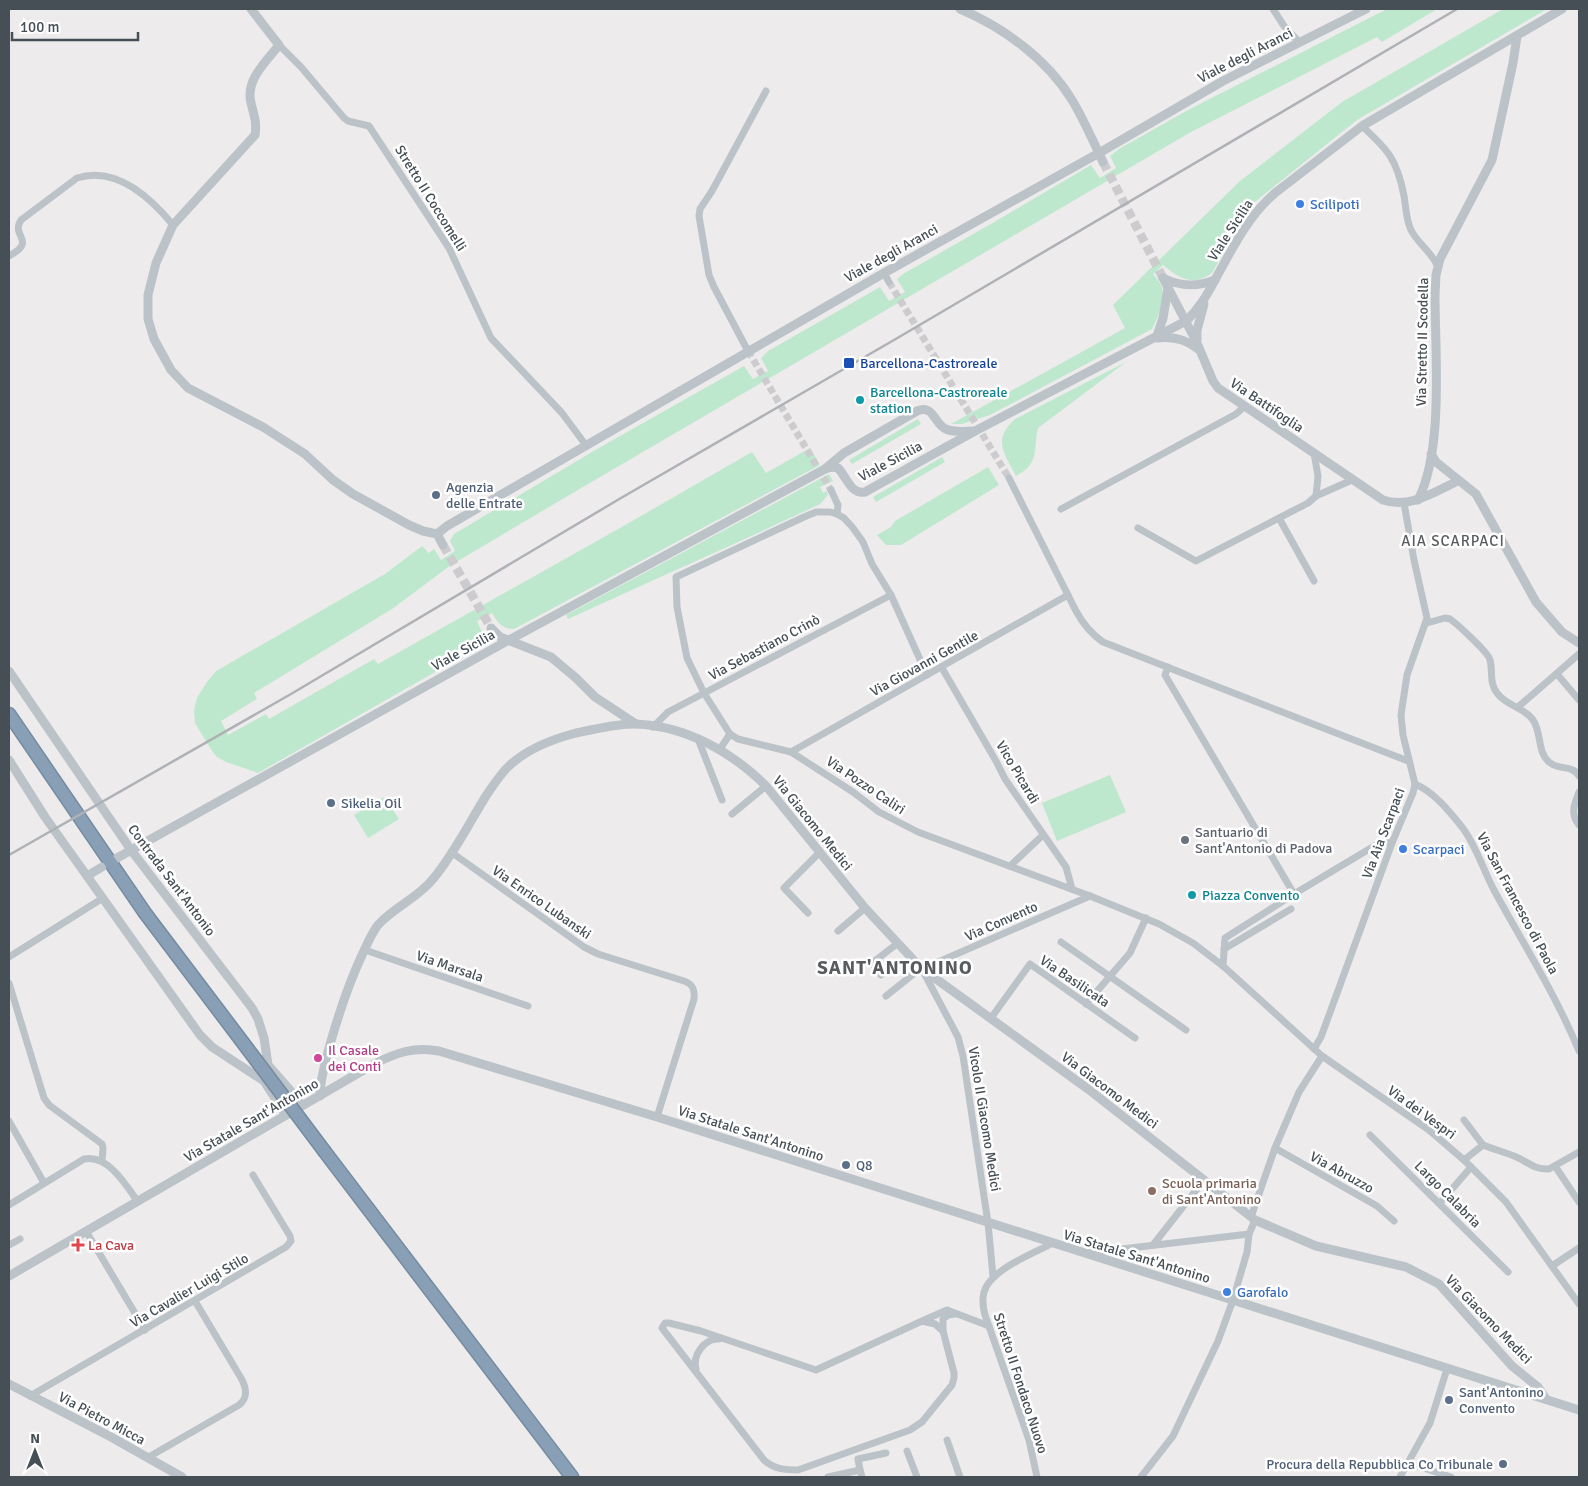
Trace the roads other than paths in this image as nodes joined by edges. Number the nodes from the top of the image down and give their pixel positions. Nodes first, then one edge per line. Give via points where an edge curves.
1 (251, 9) edge
2 (960, 9) edge
3 (1273, 9) edge
4 (1366, 9) edge
5 (1562, 9) edge
6 (1518, 36) junction
7 (1300, 42) junction
8 (279, 44) junction
9 (766, 91) dead end
10 (1362, 126) junction
11 (1099, 153) junction
12 (1103, 162) tunnel mouth
13 (173, 225) junction
14 (9, 256) edge
15 (1438, 266) junction
16 (884, 273) junction
17 (1215, 280) junction
18 (890, 282) tunnel mouth
19 (1168, 288) junction
20 (1206, 297) junction
21 (1186, 320) junction
22 (1154, 338) junction
23 (1199, 347) junction
24 (748, 351) junction
25 (1245, 406) junction
26 (975, 431) junction
27 (585, 444) junction
28 (1314, 454) junction
29 (1431, 454) junction
30 (841, 455) junction
31 (825, 469) junction
32 (840, 469) junction
33 (1009, 478) tunnel mouth
34 (1352, 480) junction
35 (1458, 481) junction
36 (831, 490) tunnel mouth
37 (1316, 496) junction
38 (1418, 500) junction
39 (1404, 503) junction
40 (1061, 509) dead end
41 (837, 514) junction
42 (1279, 518) junction
43 (1138, 528) dead end
44 (437, 534) junction
45 (443, 545) tunnel mouth
46 (1314, 580) dead end
47 (891, 595) junction
48 (1068, 595) junction
49 (1427, 623) junction
50 (491, 628) tunnel mouth
51 (509, 640) junction
52 (1579, 643) edge
53 (1579, 654) edge
54 (1168, 667) junction
55 (942, 668) junction
56 (9, 671) edge
57 (1557, 674) junction
58 (927, 675) junction
59 (704, 694) junction
60 (1579, 700) edge
61 (1518, 707) junction
62 (9, 714) edge
63 (636, 724) junction
64 (654, 726) junction
65 (730, 734) junction
66 (698, 739) junction
67 (720, 749) junction
68 (792, 752) junction
69 (9, 760) edge
70 (1408, 761) junction
71 (1579, 776) edge
72 (1415, 784) junction
73 (766, 786) junction
74 (1579, 792) edge
75 (722, 800) dead end
76 (732, 814) dead end
77 (1579, 825) edge
78 (1043, 835) junction
79 (1392, 843) junction
80 (131, 850) junction
81 (451, 852) junction
82 (819, 853) junction
83 (117, 858) dead end
84 (1010, 866) junction
85 (102, 867) dead end
86 (87, 876) junction
87 (1072, 889) junction
88 (1294, 894) junction
89 (1090, 896) junction
90 (103, 898) junction
91 (865, 908) junction
92 (1290, 909) dead end
93 (808, 913) dead end
94 (1146, 918) junction
95 (838, 931) dead end
96 (1061, 942) dead end
97 (898, 943) junction
98 (1224, 949) junction
99 (365, 950) junction
100 (9, 957) edge
101 (1223, 966) junction
102 (922, 968) junction
103 (881, 975) dead end
104 (1110, 977) junction
105 (9, 983) edge
106 (886, 996) dead end
107 (1086, 1004) junction
108 (528, 1006) dead end
109 (991, 1018) junction
110 (1186, 1030) dead end
111 (1135, 1038) dead end
112 (1314, 1049) junction
113 (1579, 1051) edge
114 (1322, 1056) junction
115 (262, 1060) junction
116 (251, 1072) junction
117 (293, 1093) junction
118 (317, 1097) junction
119 (298, 1108) junction
120 (286, 1115) junction
121 (657, 1117) junction
122 (1464, 1120) dead end
123 (10, 1126) edge
124 (1370, 1135) dead end
125 (1483, 1145) junction
126 (1275, 1148) junction
127 (1579, 1152) edge
128 (1464, 1160) junction
129 (102, 1161) junction
130 (1555, 1166) junction
131 (1471, 1167) junction
132 (253, 1175) dead end
133 (1204, 1180) junction
134 (44, 1183) junction
135 (138, 1202) junction
136 (1579, 1202) edge
137 (1440, 1203) junction
138 (9, 1205) edge
139 (1253, 1218) junction
140 (1394, 1221) dead end
141 (988, 1223) junction
142 (86, 1231) junction
143 (1249, 1234) junction
144 (20, 1239) dead end
145 (1052, 1244) junction
146 (9, 1245) edge
147 (1153, 1245) junction
148 (1579, 1248) edge
149 (1082, 1253) junction
150 (1552, 1266) junction
151 (1508, 1272) dead end
152 (9, 1276) edge
153 (993, 1276) junction
154 (1233, 1300) junction
155 (195, 1301) junction
156 (1579, 1304) edge
157 (960, 1315) junction
158 (922, 1321) junction
159 (989, 1326) junction
160 (145, 1330) junction
161 (701, 1331) junction
162 (943, 1331) junction
163 (724, 1339) junction
164 (706, 1342) junction
165 (680, 1352) junction
166 (697, 1356) junction
167 (1447, 1369) junction
168 (698, 1373) junction
169 (9, 1382) edge
170 (30, 1396) junction
171 (1546, 1399) junction
172 (1579, 1410) edge
173 (947, 1440) dead end
174 (907, 1450) dead end
175 (886, 1453) dead end
176 (147, 1458) junction
177 (1408, 1464) junction
178 (861, 1473) edge
179 (182, 1477) edge
180 (572, 1477) edge
181 (828, 1477) edge
182 (916, 1477) edge
183 (960, 1477) edge
184 (1037, 1477) edge
185 (1142, 1477) edge
186 (1400, 1477) edge
187 (1451, 1477) edge

1 - 8 street, Stretto II Coccomelli
2 - 11 street via 1013,39 1048,68 1071,100
3 - 7 street
4 - 7 street, Viale degli Aranci
5 - 6 street, Viale Sicilia
6 - 10 street, Viale Sicilia
6 - 15 street, Via Stretto II Scodella via 1492,160
7 - 11 street, Viale degli Aranci via 1223,81
8 - 13 street via 252,81 249,92 257,126 255,134
8 - 27 street, Stretto II Coccomelli via 344,118 368,126 449,248 491,338 562,413
9 - 24 street via 699,216 709,274
10 - 15 street via 1393,160 1411,229
10 - 17 street, Viale Sicilia via 1265,202 1248,222
11 - 12 street
11 - 16 street, Viale degli Aranci
13 - 14 street via 160,211 111,176 85,176 77,178 21,220 18,227 23,246
13 - 44 street via 156,263 148,295 150,326 171,370 188,388 263,427 305,454 352,494 409,525
15 - 29 street, Via Stretto II Scodella
16 - 18 street
16 - 24 street, Viale degli Aranci
17 - 19 street, Via Battifoglia via 1189,286 1163,278
17 - 20 street, Viale Sicilia
19 - 21 street, Via Battifoglia
19 - 22 street via 1163,318
20 - 21 street, Viale Sicilia
20 - 23 street via 1197,330
21 - 22 street, Viale Sicilia
21 - 23 street, Via Battifoglia
22 - 23 street via 1181,339
22 - 26 street, Viale Sicilia
23 - 25 street, Via Battifoglia via 1213,382
24 - 27 street, Viale degli Aranci
25 - 28 street, Via Battifoglia
25 - 40 street via 1236,414
26 - 30 street, Viale Sicilia via 948,430 941,426 932,412 925,409
26 - 32 street, Viale Sicilia via 863,493 854,491
27 - 44 street, Viale degli Aranci
28 - 34 street, Via Battifoglia
28 - 37 street via 1318,476
29 - 35 street
29 - 38 street, Via Stretto II Scodella via 1424,488
30 - 31 street, Viale Sicilia
30 - 32 street
31 - 32 street, Viale Sicilia
31 - 51 street, Viale Sicilia
33 - 48 street
34 - 37 street
34 - 39 street, Via Battifoglia via 1383,500
35 - 38 street
35 - 52 street via 1472,490 1479,500 1540,608 1562,632
36 - 41 street via 838,505
37 - 42 street
38 - 39 street
39 - 49 street, Via Aia Scarpaci
41 - 47 street via 863,542
41 - 59 street via 823,512 804,517 676,577 677,606 687,658
42 - 43 street via 1196,561
42 - 46 street
44 - 45 street
47 - 58 street
47 - 59 street, Via Sebastiano Crinò
48 - 54 street via 1083,624 1103,642
48 - 55 street, Via Giovanni Gentile
49 - 61 street via 1445,618 1454,622 1489,656 1493,685 1498,695
49 - 70 street, Via Aia Scarpaci via 1410,665 1402,702 1401,724
50 - 51 street
51 - 63 street via 551,657 595,697
51 - 80 street, Viale Sicilia
53 - 57 street
54 - 70 street
54 - 88 street via 1164,675
55 - 58 street, Via Giovanni Gentile
55 - 78 street, Vico Picardi via 1005,780
56 - 80 street, Contrada Sant'Antonio
57 - 60 street
57 - 61 street
58 - 68 street, Via Giovanni Gentile
59 - 64 street, Via Sebastiano Crinò via 668,712
59 - 65 street
61 - 71 street via 1533,720 1544,756 1550,763 1572,769
62 - 115 highway via 145,913
63 - 64 street, Via Giacomo Medici
63 - 81 street, Via Giacomo Medici via 564,736 526,752 502,772
64 - 66 street, Via Giacomo Medici
65 - 67 street
65 - 68 street, Via Pozzo Caliri via 738,739
66 - 67 street, Via Giacomo Medici
66 - 75 street
67 - 73 street, Via Giacomo Medici
68 - 84 street, Via Pozzo Caliri via 906,827
69 - 86 street
70 - 72 street, Via Aia Scarpaci
72 - 79 street, Via Aia Scarpaci via 1410,804
72 - 113 street, Via San Francesco di Paola via 1434,796 1466,832 1560,1008
73 - 76 street
73 - 82 street, Via Giacomo Medici
74 - 77 street via 1573,813
78 - 84 street
78 - 87 street, Vico Picardi via 1066,867
79 - 88 street via 1381,842
79 - 112 street, Via Aia Scarpaci
80 - 83 street, Viale Sicilia
80 - 115 street, Contrada Sant'Antonio via 252,1008 264,1038
81 - 99 street, Via Giacomo Medici via 434,878 380,924
81 - 121 street, Via Enrico Lubanski via 584,947 692,985 694,999
82 - 91 street, Via Giacomo Medici
82 - 93 street via 784,888
84 - 87 street, Via Pozzo Caliri
85 - 86 street
86 - 90 street
87 - 89 street, Via Pozzo Caliri
88 - 98 street via 1225,938
89 - 94 street
89 - 102 street, Via Convento
90 - 100 street
90 - 116 street via 200,1035 212,1047
91 - 95 street
91 - 97 street, Via Giacomo Medici
92 - 98 street
94 - 101 street via 1193,944
94 - 104 street via 1130,953
96 - 104 street
97 - 102 street, Via Giacomo Medici
97 - 103 street via 872,963
98 - 101 street
99 - 108 street, Via Marsala
99 - 118 street, Via Giacomo Medici via 340,1010
101 - 112 street, Via dei Vespri
102 - 106 street, Via Convento
102 - 109 street, Via Giacomo Medici
102 - 141 street, Vicolo II Giacomo Medici via 958,1038 963,1056
104 - 107 street
104 - 110 street
105 - 129 street via 44,1098 102,1144
107 - 109 street, Via Basilicata via 1030,964
107 - 111 street, Via Basilicata
109 - 133 street, Via Giacomo Medici
112 - 114 street, Via dei Vespri
114 - 126 street via 1298,1092
114 - 128 street, Via dei Vespri via 1429,1130
115 - 116 street
115 - 117 street, Contrada Sant'Antonio
115 - 180 highway, bridge via 325,1152
116 - 120 street via 264,1081
117 - 118 street
117 - 119 street, Contrada Sant'Antonio via 299,1102
118 - 119 street, Via Statale Sant'Antonino
118 - 121 street, Via Statale Sant'Antonino via 403,1050 425,1048
119 - 120 street, Via Statale Sant'Antonino
120 - 135 street, Via Statale Sant'Antonino
121 - 141 street, Via Statale Sant'Antonino
122 - 125 street
123 - 134 street
124 - 137 street, Largo Calabria
125 - 128 street
125 - 130 street via 1538,1169
126 - 139 street
126 - 140 street, Via Abruzzo via 1377,1206
127 - 130 street
128 - 131 street, Via dei Vespri
129 - 134 street via 84,1159
129 - 135 street via 118,1175
130 - 136 street
131 - 137 street
131 - 150 street, Via dei Vespri via 1506,1202
132 - 155 street, Via Cavalier Luigi Stilo via 291,1241 281,1251
133 - 139 street, Via Giacomo Medici
133 - 147 street
134 - 138 street
135 - 142 street, Via Statale Sant'Antonino
137 - 151 street, Largo Calabria
139 - 143 street
139 - 171 street, Via Giacomo Medici via 1316,1246 1406,1267 1439,1284
141 - 145 street, Via Statale Sant'Antonino
141 - 153 street, Vicolo II Giacomo Medici
142 - 152 street, Via Statale Sant'Antonino
142 - 160 street
143 - 147 street
143 - 154 street
144 - 146 street
145 - 149 street, Via Statale Sant'Antonino
145 - 153 street
147 - 149 street
148 - 150 street
149 - 154 street, Via Statale Sant'Antonino
150 - 156 street, Via dei Vespri
153 - 159 street, Stretto II Fondaco Nuovo via 986,1285 982,1300
154 - 167 street, Via Statale Sant'Antonino
154 - 185 street via 1218,1341 1173,1436
155 - 160 street, Via Cavalier Luigi Stilo
155 - 176 street via 245,1385 244,1401
157 - 158 street via 947,1310
157 - 159 street
157 - 162 street via 948,1315 943,1319
158 - 162 street via 935,1324
158 - 163 street via 816,1370
159 - 184 street, Stretto II Fondaco Nuovo via 1028,1440
160 - 170 street, Via Cavalier Luigi Stilo
161 - 163 street
161 - 164 street
161 - 165 street via 669,1323 662,1326
162 - 168 street via 954,1378 922,1422 910,1430 798,1470 773,1467 764,1460
163 - 164 street via 714,1338
164 - 166 street
165 - 166 street
165 - 168 street
166 - 168 street
167 - 171 street, Via Statale Sant'Antonino
167 - 177 street via 1430,1422
169 - 170 street, Via Pietro Micca
170 - 176 street, Via Pietro Micca
171 - 172 street, Via Statale Sant'Antonino
173 - 183 street
174 - 182 street
175 - 178 street via 858,1459
176 - 179 street, Via Pietro Micca
177 - 186 street
177 - 187 street
178 - 181 street

